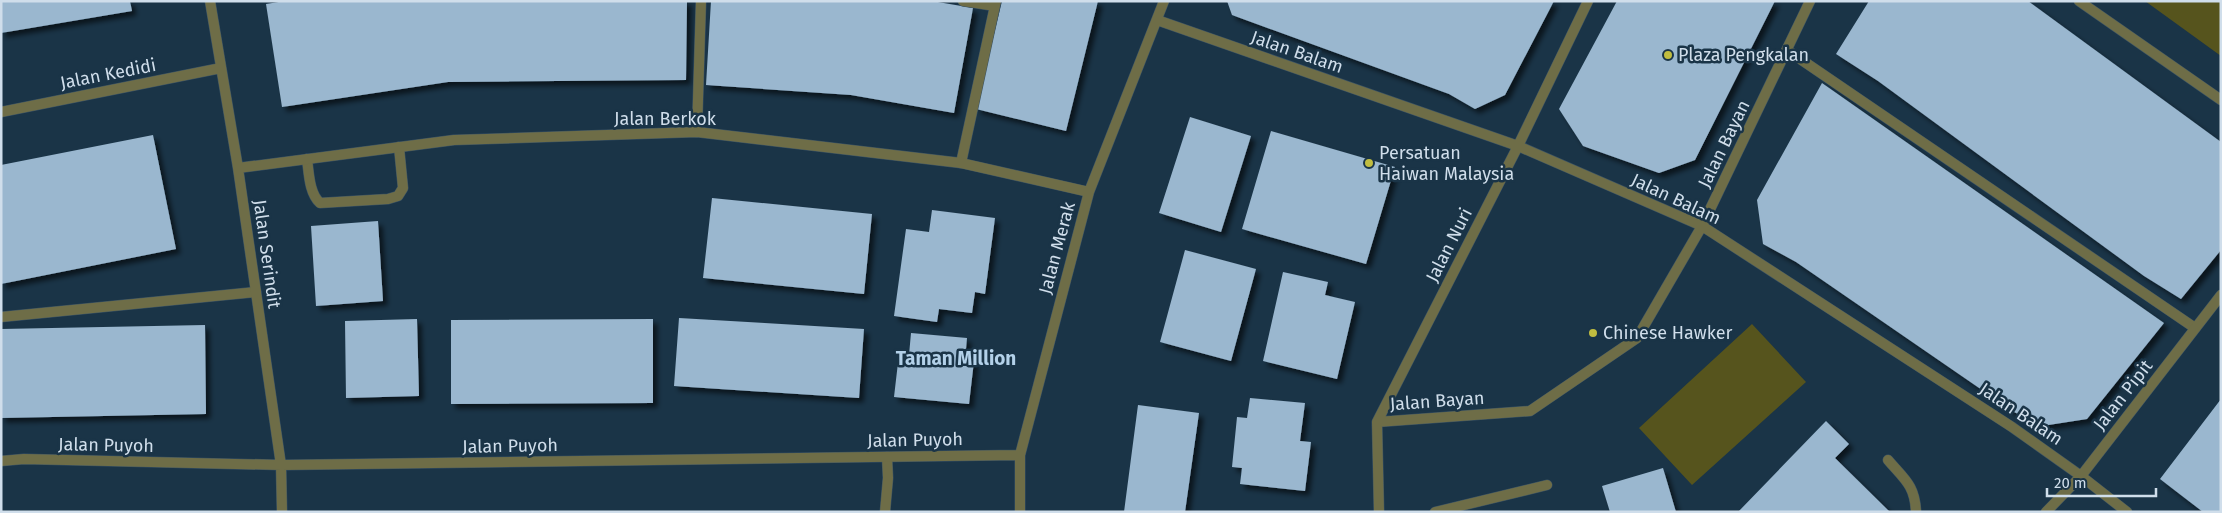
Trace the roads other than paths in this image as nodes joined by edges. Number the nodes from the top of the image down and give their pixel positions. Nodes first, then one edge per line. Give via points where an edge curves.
1 (210, 1) edge
2 (701, 1) edge
3 (963, 1) edge
4 (1164, 1) edge
5 (1588, 1) edge
6 (1810, 1) edge
7 (2078, 1) edge
8 (996, 4) edge
9 (1157, 20) junction
10 (1787, 50) junction
11 (221, 68) junction
12 (2221, 100) edge
13 (1, 112) edge
14 (697, 132) junction
15 (1518, 146) junction
16 (399, 147) junction
17 (307, 159) junction
18 (960, 163) junction
19 (238, 168) junction
20 (1089, 192) junction
21 (1702, 226) junction
22 (256, 292) junction
23 (2221, 295) edge
24 (1, 317) edge
25 (2195, 328) junction
26 (1377, 422) junction
27 (1020, 455) junction
28 (887, 457) junction
29 (1888, 460) dead end
30 (1, 461) edge
31 (281, 465) junction
32 (2081, 476) junction
33 (1547, 485) dead end
34 (282, 512) edge
35 (885, 512) edge
36 (1020, 512) edge
37 (1379, 512) edge
38 (1435, 512) edge
39 (1916, 512) edge
40 (2046, 512) edge
41 (2127, 512) edge

1 - 11 street, Jalan Serindit
2 - 14 street
3 - 8 street
4 - 9 street, Jalan Merak
5 - 15 street, Jalan Nuri
6 - 10 street, Jalan Bayan
7 - 12 street
8 - 18 street
9 - 15 street, Jalan Balam
9 - 20 street, Jalan Merak
10 - 21 street, Jalan Bayan
10 - 25 street
11 - 13 street, Jalan Kedidi
11 - 19 street, Jalan Serindit
14 - 16 street, Jalan Berkok via 454,140
14 - 18 street, Jalan Berkok
15 - 21 street, Jalan Balam
15 - 26 street, Jalan Nuri
16 - 17 street, Jalan Berkok
16 - 17 street via 403,188 398,196 388,199 320,203 312,192
17 - 19 street, Jalan Berkok
18 - 20 street, Jalan Berkok
19 - 22 street, Jalan Serindit
20 - 27 street, Jalan Merak
21 - 26 street, Jalan Bayan via 1637,338 1530,411
21 - 32 street, Jalan Balam via 2012,427
22 - 24 street
22 - 31 street, Jalan Serindit
23 - 25 street, Jalan Pipit
25 - 32 street, Jalan Pipit
26 - 37 street, Jalan Nuri
27 - 28 street, Jalan Puyoh
27 - 36 street, Jalan Merak
28 - 31 street, Jalan Puyoh
28 - 35 street
29 - 39 street via 1911,488
30 - 31 street, Jalan Puyoh
31 - 34 street, Jalan Serindit
32 - 40 street, Jalan Pipit
32 - 41 street, Jalan Balam
33 - 38 street

